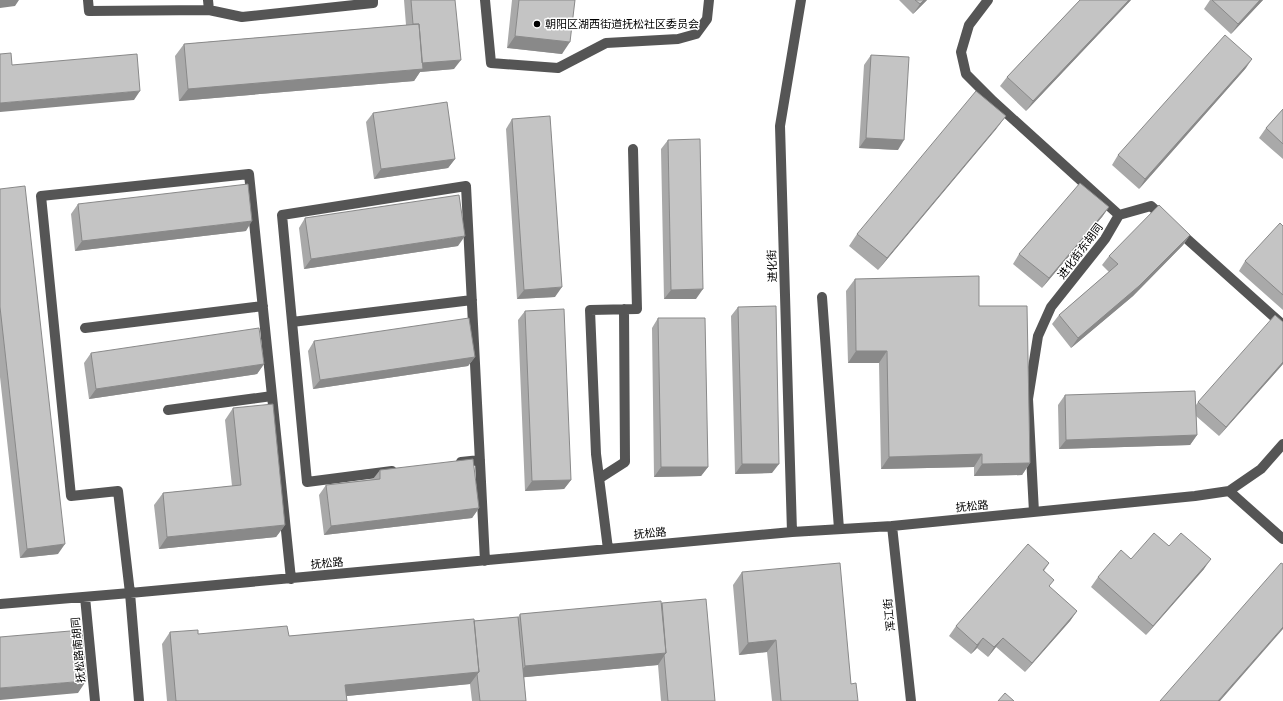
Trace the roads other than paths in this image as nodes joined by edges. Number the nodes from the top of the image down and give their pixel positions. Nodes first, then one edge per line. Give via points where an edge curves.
1 (88, 0) edge
2 (373, 0) edge
3 (485, 0) edge
4 (709, 0) edge
5 (801, 0) edge
6 (988, 0) edge
7 (208, 5) edge
8 (633, 149) dead end
9 (1119, 215) junction
10 (822, 297) dead end
11 (472, 300) junction
12 (263, 306) junction
13 (624, 309) junction
14 (292, 322) junction
15 (1283, 325) edge
16 (85, 328) dead end
17 (272, 396) junction
18 (168, 410) dead end
19 (1283, 444) edge
20 (480, 460) junction
21 (449, 464) edge
22 (401, 470) edge
23 (600, 478) junction
24 (1229, 491) junction
25 (1034, 512) junction
26 (892, 526) junction
27 (838, 529) junction
28 (792, 532) junction
29 (1283, 539) edge
30 (608, 549) junction
31 (485, 561) junction
32 (291, 579) junction
33 (130, 593) junction
34 (85, 597) junction
35 (0, 604) edge
36 (95, 701) edge
37 (139, 701) edge
38 (911, 701) edge

1 - 7 street via 89,11
2 - 7 street via 373,3 242,17
3 - 4 street via 491,63 558,68 606,43 678,39 696,34 707,19
5 - 28 street, 进化街 via 780,126
6 - 9 street via 969,24 961,52 966,74
8 - 13 street via 637,309
9 - 15 street via 1151,206
9 - 25 street, 进化街东胡同 via 1105,239 1051,307 1038,336 1028,399
10 - 27 street
11 - 14 street
11 - 14 street via 466,186 282,215
11 - 20 street
12 - 16 street
12 - 17 street
12 - 33 street via 249,174 41,196 71,496 118,491
13 - 23 street via 625,462
13 - 23 street via 590,310 596,454
14 - 22 street via 307,482
17 - 18 street
17 - 32 street
19 - 24 street, 抚松路 via 1261,469
20 - 21 street
20 - 31 street
23 - 30 street
24 - 25 street, 抚松路
24 - 29 street
25 - 26 street, 抚松路
26 - 27 street, 抚松路
26 - 38 street, 浑江街
27 - 28 street, 抚松路
28 - 30 street, 抚松路
30 - 31 street, 抚松路
31 - 32 street, 抚松路
32 - 33 street, 抚松路
33 - 34 street, 抚松路
33 - 37 street
34 - 35 street, 抚松路
34 - 36 street, 抚松路南胡同

